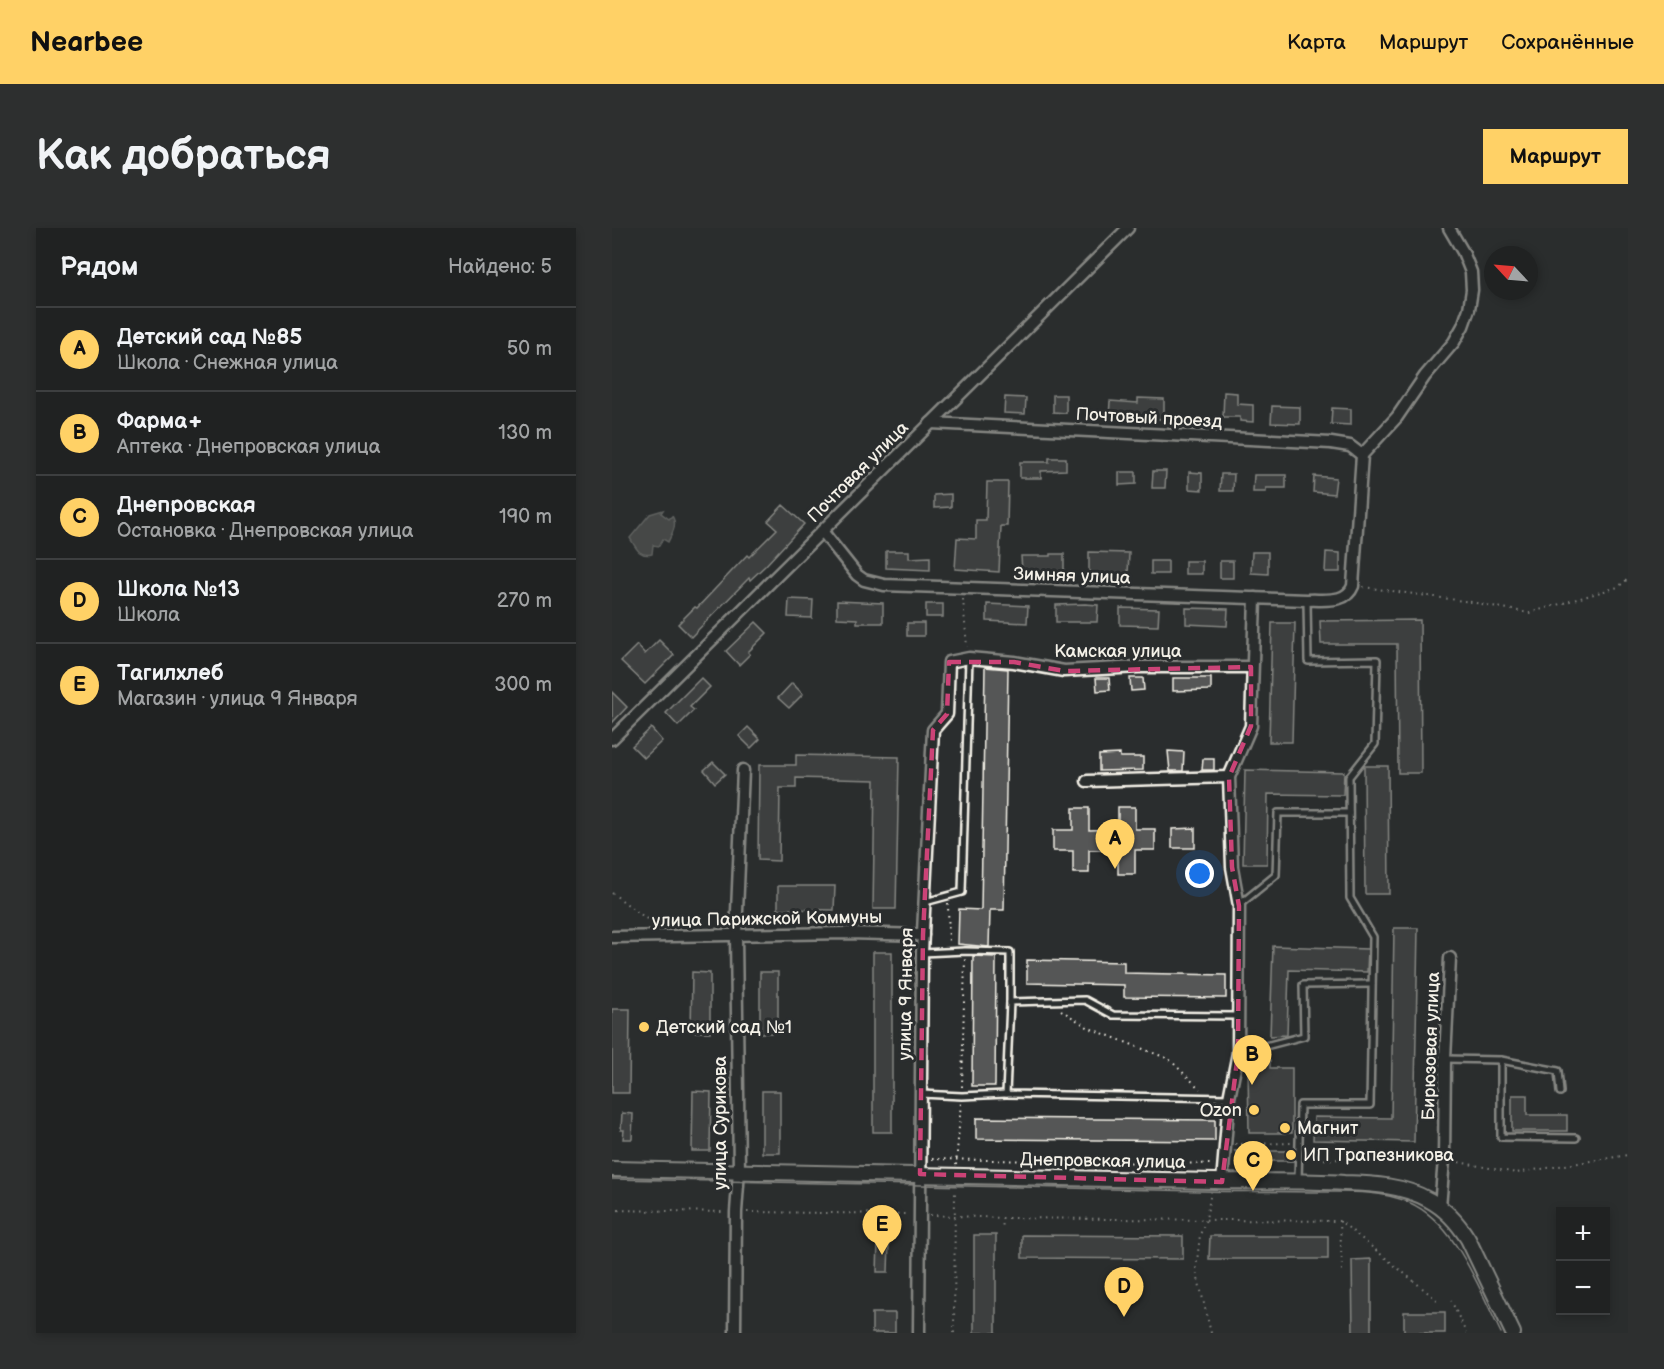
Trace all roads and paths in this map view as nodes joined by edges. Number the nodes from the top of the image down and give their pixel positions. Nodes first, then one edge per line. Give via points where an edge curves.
1 (1128, 228) edge
2 (1449, 228) edge
3 (931, 423) junction
4 (1362, 454) junction
5 (822, 531) junction
6 (1628, 579) edge
7 (1353, 586) junction
8 (962, 588) junction
9 (1255, 598) junction
10 (1307, 600) junction
11 (969, 658) junction
12 (949, 662) joint
13 (1251, 667) junction
14 (612, 739) edge
15 (743, 770) dead end
16 (1229, 777) junction
17 (1087, 781) dead end
18 (1349, 813) junction
19 (612, 893) edge
20 (948, 896) junction
21 (925, 902) junction
22 (1239, 906) junction
23 (736, 935) junction
24 (923, 935) junction
25 (668, 936) junction
26 (612, 937) edge
27 (949, 951) junction
28 (965, 951) junction
29 (922, 953) junction
30 (1450, 958) dead end
31 (1372, 984) junction
32 (1046, 1000) junction
33 (1010, 1002) junction
34 (1238, 1016) junction
35 (1238, 1053) junction
36 (1445, 1059) junction
37 (1501, 1060) junction
38 (1200, 1089) dead end
39 (1560, 1092) dead end
40 (921, 1094) junction
41 (1006, 1095) junction
42 (962, 1096) junction
43 (1229, 1098) junction
44 (1576, 1138) dead end
45 (1299, 1143) junction
46 (1224, 1144) junction
47 (1628, 1155) edge
48 (957, 1158) junction
49 (920, 1159) junction
50 (1299, 1159) junction
51 (1444, 1160) junction
52 (1222, 1164) junction
53 (612, 1169) edge
54 (738, 1171) junction
55 (920, 1174) junction
56 (956, 1175) junction
57 (1298, 1180) junction
58 (1218, 1182) junction
59 (1440, 1207) junction
60 (612, 1210) edge
61 (736, 1212) junction
62 (920, 1214) junction
63 (956, 1216) junction
64 (1002, 1218) junction
65 (1206, 1219) junction
66 (1340, 1221) junction
67 (1003, 1230) dead end
68 (1342, 1272) dead end
69 (1437, 1300) dead end
70 (1451, 1300) dead end
71 (735, 1333) edge
72 (919, 1333) edge
73 (954, 1333) edge
74 (1210, 1333) edge
75 (1466, 1333) edge
76 (1513, 1333) edge

1 - 3 street, Почтовая улица
2 - 4 street via 1471,272 1472,290 1463,326 1397,417
3 - 4 street, Почтовый проезд via 1330,443
3 - 5 street, Почтовая улица
4 - 7 street
5 - 8 street, Зимняя улица via 850,568 864,579 884,585
5 - 14 street, Почтовая улица
6 - 7 path via 1618,587 1529,613
7 - 10 street, Зимняя улица via 1344,598
8 - 9 street, Зимняя улица
8 - 11 path
9 - 10 street, Зимняя улица
9 - 13 street
10 - 18 lane via 1308,661 1377,660 1375,744 1349,777
11 - 12 street, Камская улица
11 - 13 street, Камская улица via 1064,671
11 - 20 lane via 962,892
12 - 21 street, улица 9 Января via 947,714 933,730
13 - 16 street via 1251,726
15 - 23 street, улица Сурикова
16 - 17 street
16 - 22 street via 1232,867
18 - 22 lane via 1278,813 1276,875
18 - 31 lane via 1350,898 1373,937
19 - 25 path
20 - 21 lane
20 - 27 path
21 - 24 street, улица 9 Января
22 - 34 street
23 - 24 street, улица Парижской Коммуны
23 - 25 street, улица Парижской Коммуны
23 - 54 street, улица Сурикова
24 - 29 street, улица 9 Января
25 - 26 street, улица Парижской Коммуны
27 - 28 lane
27 - 29 lane
28 - 33 lane via 1010,951
28 - 42 path
29 - 40 street, улица 9 Января
30 - 36 street, Бирюзовая улица
31 - 35 lane via 1303,985 1304,1036
31 - 45 lane via 1370,1105 1300,1105
32 - 33 lane
32 - 34 lane via 1085,1000 1113,1015
32 - 38 path via 1089,1028 1168,1059
33 - 41 lane
34 - 35 street
35 - 43 street
36 - 37 lane
36 - 51 street, Бирюзовая улица
37 - 39 lane via 1558,1071
37 - 44 lane via 1501,1137
40 - 42 lane
40 - 49 street, улица 9 Января
41 - 42 lane
41 - 43 lane
42 - 48 path
43 - 46 street
45 - 46 path
45 - 50 lane
46 - 52 street
47 - 51 path via 1516,1173
48 - 49 path
48 - 52 path
48 - 56 path
49 - 55 street, улица 9 Января
50 - 51 path
50 - 57 lane
51 - 59 street, Бирюзовая улица
52 - 58 street
53 - 54 street, Днепровская улица
54 - 55 street, Днепровская улица
54 - 61 street, улица Сурикова
55 - 56 street, Днепровская улица
55 - 62 street, улица 9 Января
56 - 58 street, Днепровская улица
56 - 63 path
57 - 58 street, Днепровская улица
57 - 59 street, Днепровская улица via 1397,1187
58 - 65 path
59 - 76 street, Днепровская улица via 1468,1239
60 - 61 path
61 - 62 path
61 - 71 street, улица Сурикова
62 - 63 path
62 - 72 street, улица 9 Января
63 - 64 path
63 - 73 path
64 - 65 path
64 - 67 path
65 - 66 path
65 - 74 path via 1196,1270
66 - 68 path
66 - 69 path
70 - 75 path

